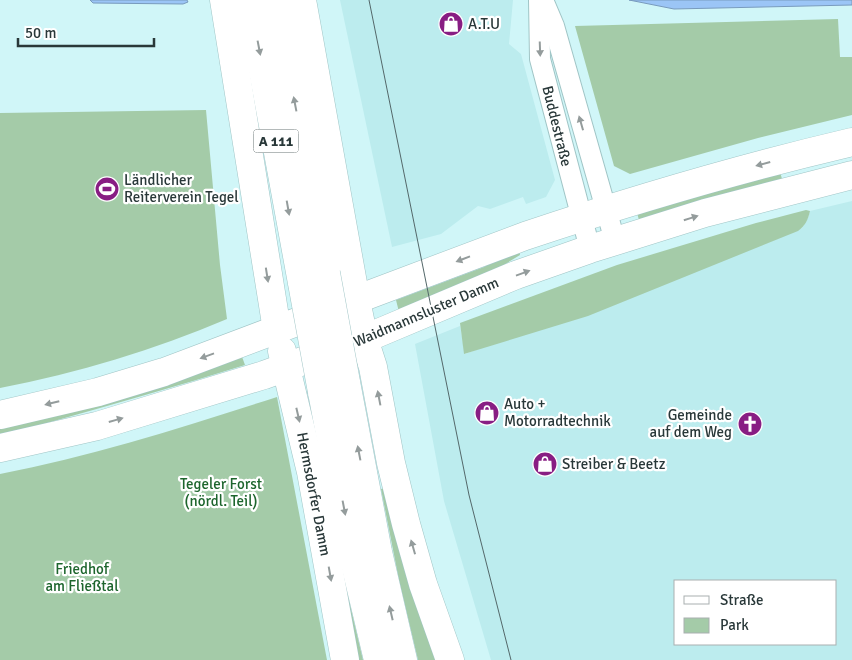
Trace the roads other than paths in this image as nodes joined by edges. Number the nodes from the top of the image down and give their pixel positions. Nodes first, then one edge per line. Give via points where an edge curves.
1 (224, 0) edge
2 (250, 0) edge
3 (275, 0) edge
4 (302, 0) edge
5 (541, 0) edge
6 (852, 142) edge
7 (852, 175) edge
8 (594, 214) junction
9 (602, 245) junction
10 (314, 278) junction
11 (356, 300) junction
12 (277, 330) junction
13 (364, 339) junction
14 (286, 367) junction
15 (334, 387) junction
16 (0, 415) edge
17 (0, 448) edge
18 (345, 660) edge
19 (378, 660) edge
20 (403, 660) edge
21 (450, 660) edge

1 -> 12 main road, Hermsdorfer Damm
2 -> 10 main road, A 111
10 -> 3 main road, A 111
4 - 11 main road
5 - 8 street, Buddestraße via 554,26
6 -> 8 main road via 700,181
9 -> 7 main road, Waidmannsluster Damm via 714,211
8 - 9 street, Buddestraße
8 -> 11 main road via 525,236
13 -> 9 main road, Waidmannsluster Damm via 516,275
10 - 15 main road, A 111, bridge
11 - 12 main road
11 - 13 main road
12 - 14 main road, Hermsdorfer Damm
12 -> 16 main road via 135,381
13 - 14 main road, Waidmannsluster Damm
21 -> 13 main road via 406,524
17 -> 14 main road, Waidmannsluster Damm via 97,426
14 -> 18 main road, Hermsdorfer Damm via 311,472
15 -> 19 main road, A 111 via 353,554
20 -> 15 main road, A 111

